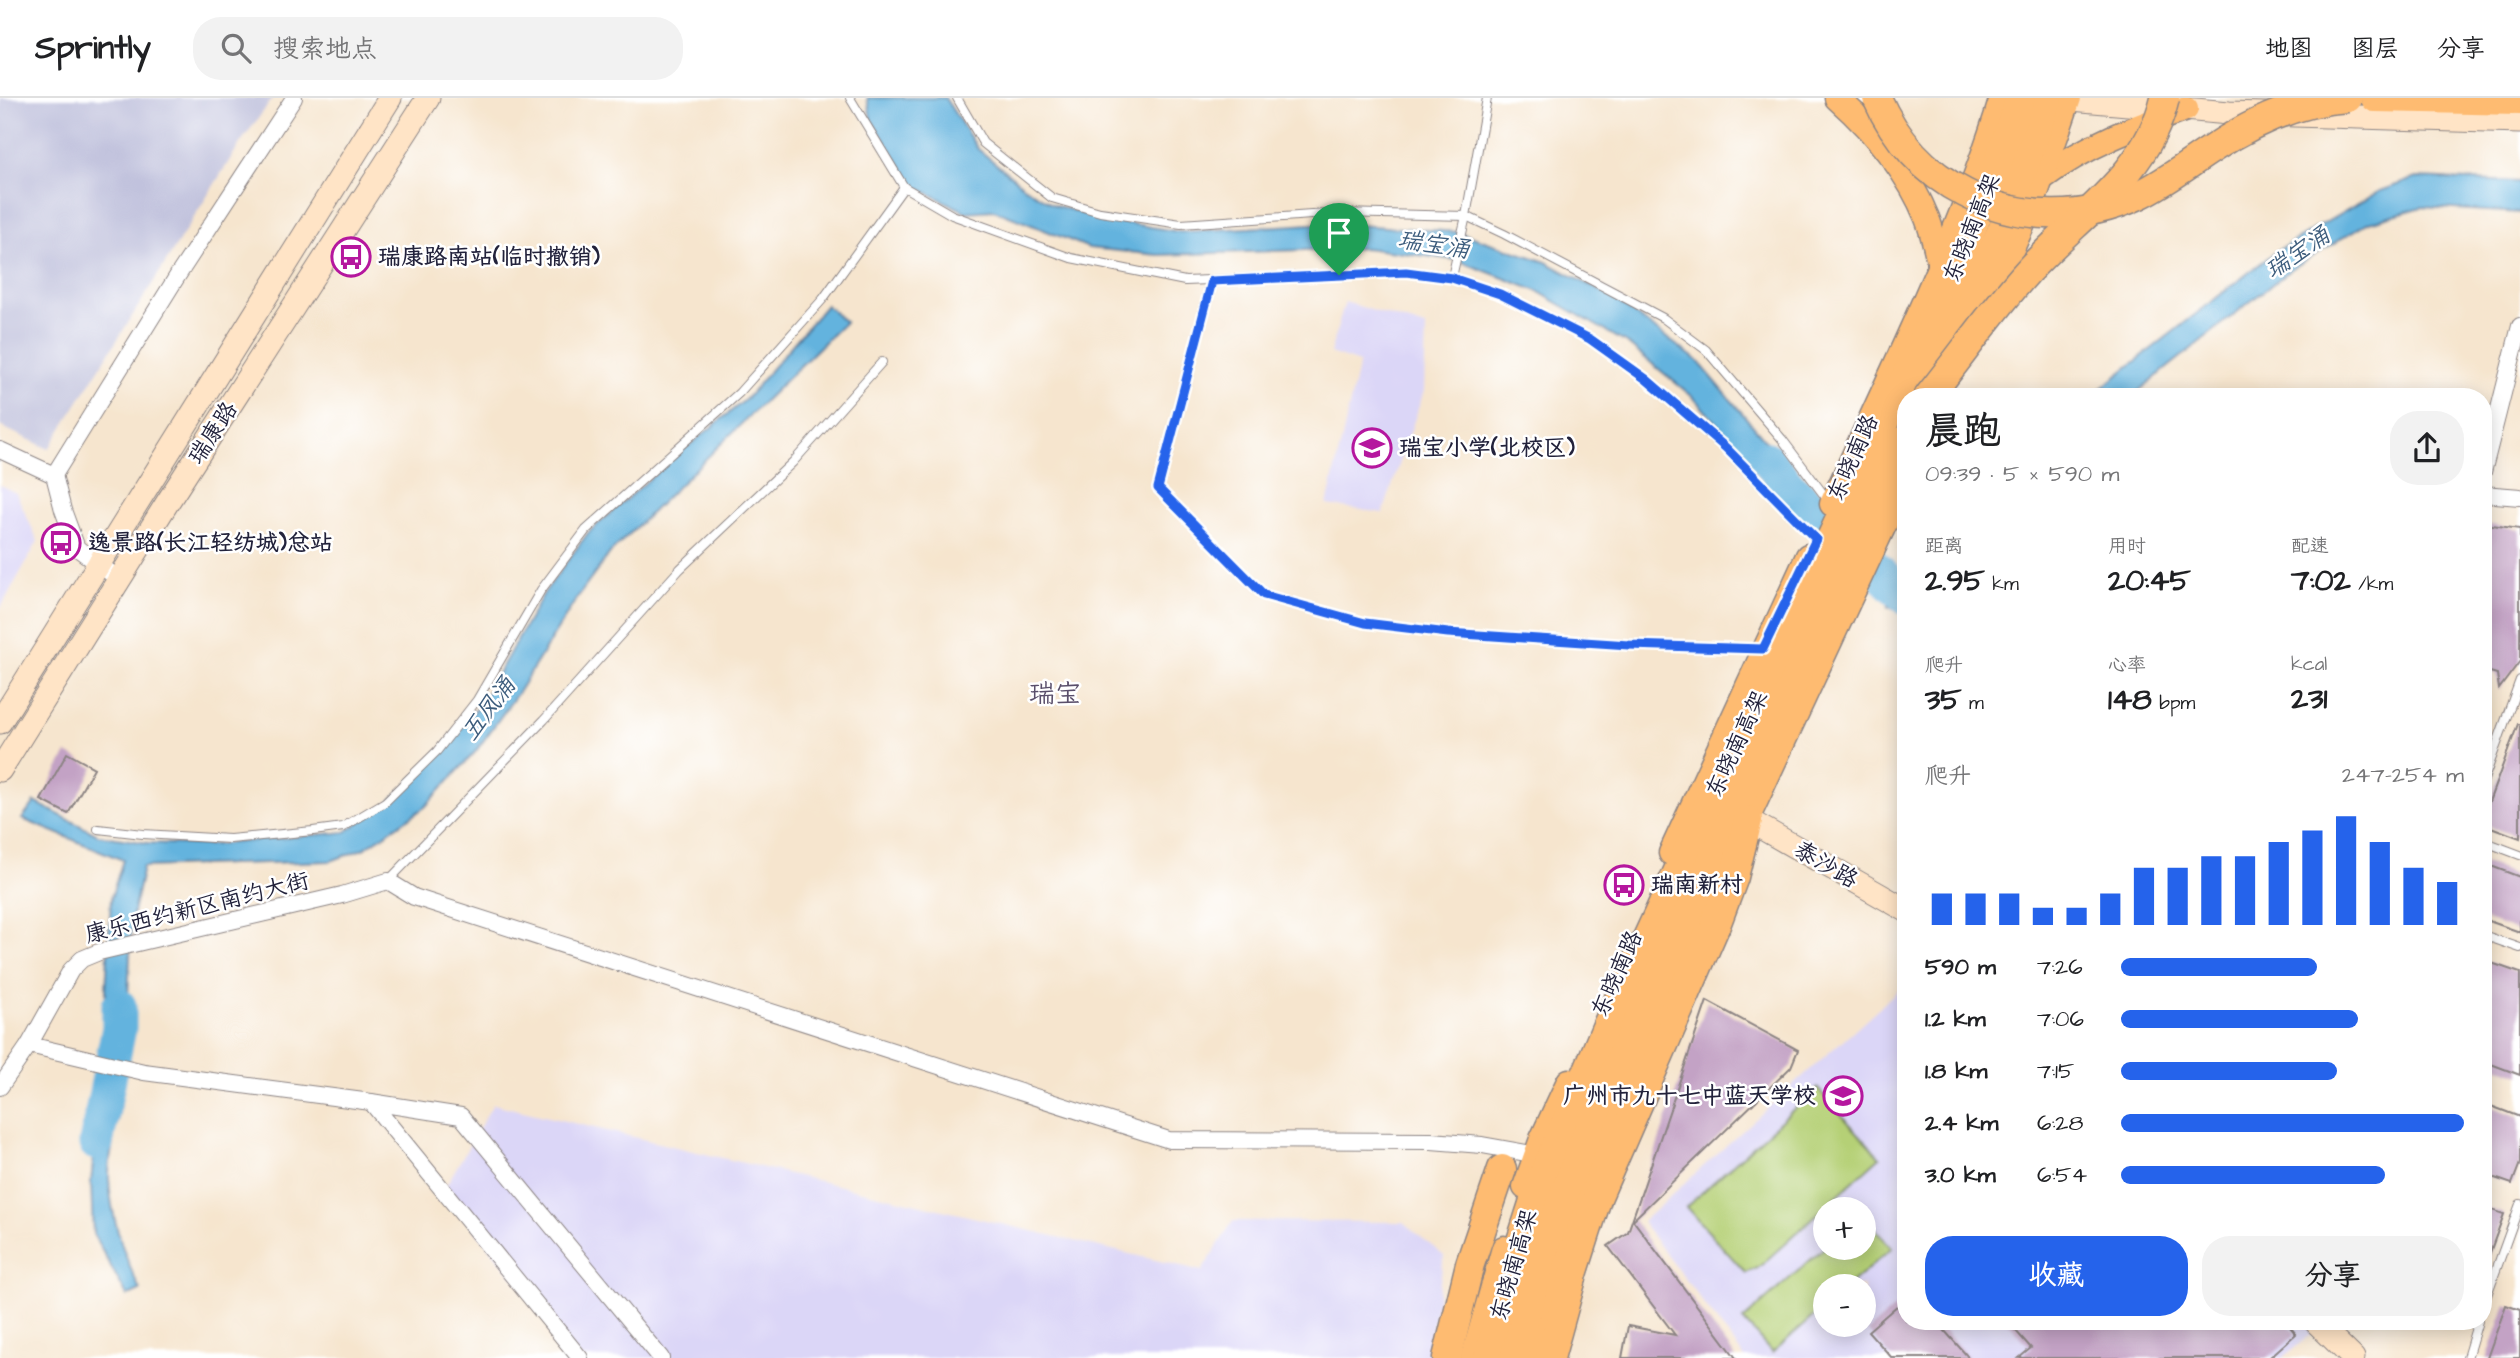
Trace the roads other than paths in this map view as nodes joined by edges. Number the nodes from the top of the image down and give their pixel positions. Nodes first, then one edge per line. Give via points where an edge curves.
1 (294, 98) edge
2 (390, 98) edge
3 (428, 98) edge
4 (850, 98) edge
5 (957, 98) edge
6 (1487, 98) edge
7 (1837, 98) edge
8 (1877, 98) edge
9 (2002, 98) edge
10 (2020, 98) edge
11 (2061, 98) edge
12 (2243, 98) edge
13 (2348, 98) edge
14 (2375, 98) edge
15 (2520, 101) edge
16 (2175, 103) edge
17 (2296, 115) junction
18 (2520, 122) edge
19 (2042, 178) junction
20 (904, 187) junction
21 (1466, 216) junction
22 (1940, 265) junction
23 (1452, 278) junction
24 (1212, 281) junction
25 (2520, 326) edge
26 (881, 362) dead end
27 (1900, 388) edge
28 (1942, 388) edge
29 (1943, 388) edge
30 (1945, 388) edge
31 (1897, 395) edge
32 (2492, 436) edge
33 (0, 450) edge
34 (1897, 459) edge
35 (54, 475) junction
36 (2492, 495) edge
37 (1897, 497) edge
38 (2520, 497) edge
39 (1831, 505) junction
40 (1816, 539) junction
41 (97, 565) junction
42 (120, 580) junction
43 (1763, 649) junction
44 (2520, 680) edge
45 (0, 722) edge
46 (2492, 757) edge
47 (0, 770) edge
48 (1748, 820) junction
49 (98, 829) dead end
50 (2492, 844) edge
51 (2520, 855) edge
52 (388, 881) junction
53 (1897, 905) edge
54 (2492, 938) edge
55 (2520, 948) edge
56 (29, 1045) junction
57 (0, 1087) edge
58 (371, 1102) junction
59 (1537, 1155) junction
60 (1502, 1169) dead end
61 (2520, 1204) edge
62 (2492, 1281) edge
63 (2325, 1330) edge
64 (2475, 1330) edge
65 (580, 1358) edge
66 (661, 1358) edge
67 (1447, 1358) edge
68 (1473, 1358) edge
69 (1489, 1358) edge
70 (1514, 1358) edge
71 (1529, 1358) edge
72 (1550, 1358) edge
73 (2353, 1358) edge
74 (2467, 1358) edge

1 - 35 street
2 - 41 main road, 瑞康路
3 - 42 main road, 瑞康路
4 - 20 lane
5 - 21 lane via 983,143 993,151 1052,198 1100,212 1181,224 1340,213
6 - 21 lane
7 - 22 main road via 1875,136 1910,184 1927,218
8 - 13 highway, bridge via 1896,134 1930,171 1976,199 2048,215 2118,203 2282,111
9 - 22 main road, 东晓南路 via 1977,176
10 - 27 highway, 东晓南高架 via 1989,190
11 - 16 main road
11 - 19 main road
11 - 28 highway, 东晓南高架, bridge via 2027,164
12 - 17 main road
14 - 15 highway
16 - 17 main road
16 - 19 main road
16 - 30 highway, bridge via 2130,171 2025,274
17 - 18 main road
19 - 29 main road via 2015,246
20 - 24 lane via 952,215 1071,258 1185,281
20 - 49 lane via 823,299 738,393 586,530 541,590 477,700 436,751 385,802 344,827 230,839
21 - 23 lane
21 - 39 lane via 1663,318 1706,350
22 - 39 main road, 东晓南路
23 - 24 lane via 1406,272
23 - 40 lane via 1500,294 1590,339 1646,379 1726,448
24 - 43 lane via 1158,488 1264,595 1365,623 1448,633
25 - 32 street
26 - 52 lane via 793,461 680,569 544,720
31 - 69 highway, 东晓南高架 via 1551,1152 1514,1262
33 - 35 street
34 - 70 highway, 东晓南高架 via 1589,1127 1545,1246
35 - 41 street via 77,548
36 - 38 street
37 - 48 main road
39 - 40 main road, 东晓南路
40 - 43 main road, 东晓南路
41 - 42 street
41 - 45 main road, 瑞康路
42 - 47 main road, 瑞康路
43 - 59 main road, 东晓南路
44 - 46 lane
48 - 53 main road, 泰沙路
48 - 71 main road via 1584,1178
48 - 72 highway via 1716,925 1598,1196
50 - 51 lane
52 - 56 street, 康乐西约新区南约大街 via 82,959 71,970
52 - 59 street via 414,897 1169,1140 1431,1141
54 - 55 lane
56 - 57 street, 康乐西约新区南约大街
56 - 58 street via 144,1072
58 - 65 street
58 - 66 street via 461,1116
59 - 68 main road, 东晓南路 via 1500,1260
60 - 67 highway via 1470,1264
61 - 62 lane
63 - 73 main road
64 - 74 lane

